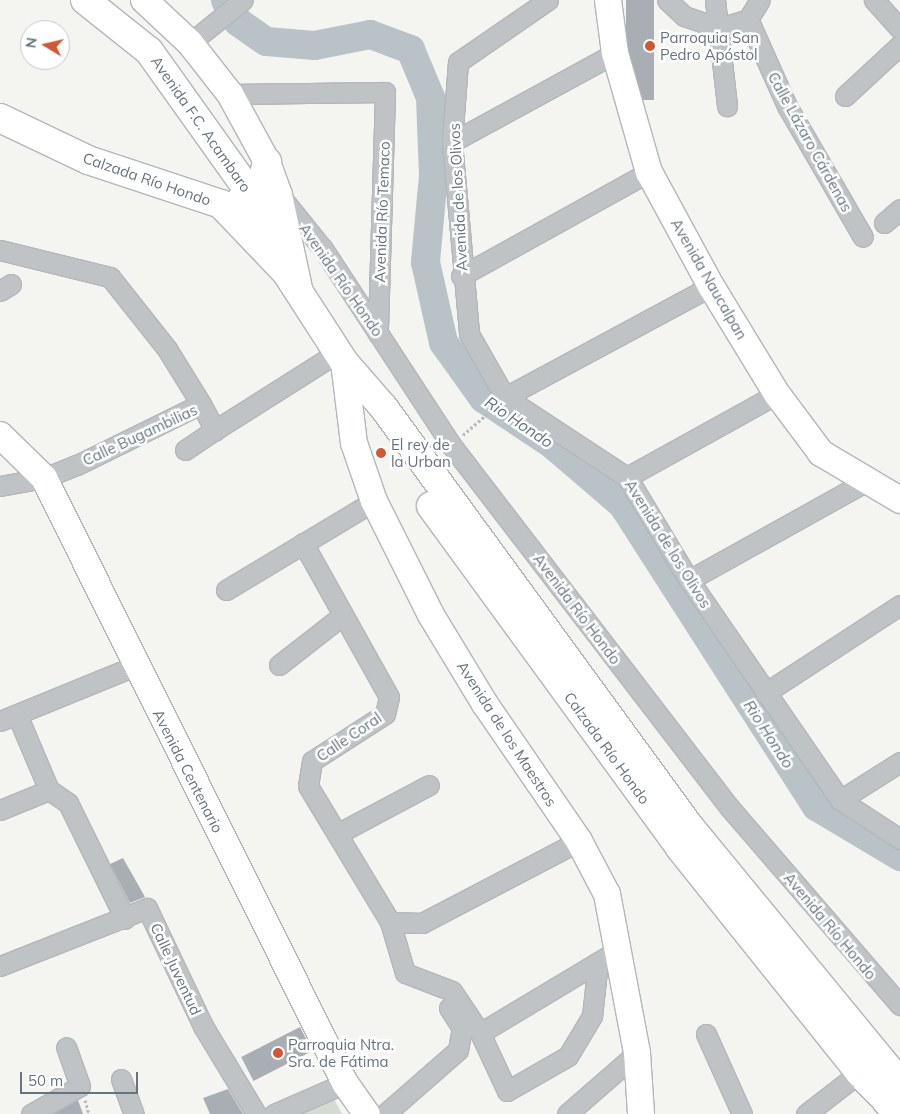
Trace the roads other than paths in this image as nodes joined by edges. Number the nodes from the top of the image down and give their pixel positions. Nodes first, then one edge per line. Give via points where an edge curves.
1 (85, 0) edge
2 (144, 0) edge
3 (548, 0) edge
4 (608, 0) edge
5 (666, 0) edge
6 (715, 0) edge
7 (760, 0) edge
8 (874, 0) edge
9 (236, 6) edge
10 (748, 19) junction
11 (719, 28) junction
12 (900, 29) edge
13 (190, 43) junction
14 (900, 45) edge
15 (615, 53) junction
16 (230, 94) junction
17 (845, 96) dead end
18 (728, 106) dead end
19 (2, 120) edge
20 (452, 142) junction
21 (268, 162) junction
22 (649, 172) junction
23 (251, 194) junction
24 (279, 195) junction
25 (221, 204) junction
26 (900, 209) edge
27 (884, 223) dead end
28 (863, 237) dead end
29 (0, 250) edge
30 (286, 272) junction
31 (461, 276) junction
32 (711, 286) junction
33 (301, 298) junction
34 (378, 333) junction
35 (340, 357) junction
36 (777, 394) junction
37 (501, 401) junction
38 (201, 404) junction
39 (216, 430) junction
40 (0, 435) edge
41 (185, 450) dead end
42 (626, 477) junction
43 (44, 478) junction
44 (866, 482) junction
45 (0, 486) edge
46 (900, 500) edge
47 (374, 501) junction
48 (303, 543) junction
49 (689, 580) junction
50 (226, 590) dead end
51 (900, 605) edge
52 (343, 615) junction
53 (279, 665) dead end
54 (135, 666) junction
55 (765, 693) junction
56 (18, 717) junction
57 (0, 721) edge
58 (900, 762) edge
59 (429, 785) dead end
60 (49, 790) junction
61 (840, 800) junction
62 (0, 810) edge
63 (337, 834) junction
64 (900, 839) edge
65 (579, 841) junction
66 (125, 919) junction
67 (390, 922) junction
68 (609, 956) junction
69 (0, 966) edge
70 (395, 983) dead end
71 (900, 1005) edge
72 (480, 1033) junction
73 (706, 1034) dead end
74 (66, 1047) dead end
75 (637, 1053) junction
76 (869, 1066) junction
77 (121, 1079) dead end
78 (345, 1083) junction
79 (900, 1083) edge
80 (31, 1114) edge
81 (134, 1114) edge
82 (256, 1114) edge
83 (274, 1114) edge
84 (367, 1114) edge
85 (385, 1114) edge
86 (567, 1114) edge
87 (641, 1114) edge
88 (742, 1114) edge
89 (806, 1114) edge
90 (899, 1114) edge

1 - 23 main road, Avenida F.C. Acambaro via 149,51
2 - 13 main road, Avenida F.C. Acambaro
3 - 20 street, Avenida de los Olivos via 458,62
4 - 15 main road, Avenida Naucalpan
5 - 11 street via 684,16
6 - 11 street
7 - 10 street
8 - 12 street
9 - 13 street
10 - 11 street
10 - 28 street, Calle Lázaro Cárdenas via 787,106
11 - 18 street
13 - 16 main road, Avenida F.C. Acambaro
14 - 17 street
15 - 20 street
15 - 22 main road, Avenida Naucalpan
16 - 21 main road, Avenida F.C. Acambaro
16 - 34 street, Avenida Río Temaco via 385,92
19 - 25 main road, Calzada Río Hondo via 88,160
20 - 31 street, Avenida de los Olivos
21 - 23 main road via 262,181
21 - 24 main road, Avenida F.C. Acambaro
22 - 31 street
22 - 32 main road, Avenida Naucalpan
23 - 25 main road via 239,203
23 - 30 main road, Avenida F.C. Acambaro
24 - 33 main road, Avenida F.C. Acambaro
24 - 34 street, Avenida Río Hondo via 323,249
25 - 30 main road, Calzada Río Hondo
26 - 27 street
29 - 38 street via 110,277 167,349
30 - 33 main road, Calzada Río Hondo
31 - 37 street, Avenida de los Olivos via 469,334
32 - 36 main road, Avenida Naucalpan
32 - 37 street
33 - 35 main road, Calzada Río Hondo
34 - 71 street, Avenida Río Hondo via 452,446 729,807
35 - 39 street, Calle Bugambilias
35 - 47 main road, Avenida de los Maestros via 354,443
35 - 76 main road, Calzada Río Hondo via 384,408
36 - 42 street
36 - 44 main road, Avenida Naucalpan via 821,452
37 - 42 street, Avenida de los Olivos
38 - 39 street, Calle Bugambilias
38 - 43 street, Calle Bugambilias
39 - 41 street
40 - 43 main road, Avenida Centenario
42 - 49 street, Avenida de los Olivos
43 - 45 street, Calle Bugambilias
43 - 54 main road, Avenida Centenario
44 - 46 main road, Avenida Naucalpan
44 - 49 street
47 - 48 street
47 - 65 main road, Avenida de los Maestros via 436,623
48 - 50 street
48 - 52 street, Calle Coral
49 - 55 street, Avenida de los Olivos
51 - 55 street
52 - 53 street
52 - 63 street, Calle Coral via 389,703 384,714 312,761 308,770 308,786
54 - 56 street
54 - 78 main road, Avenida Centenario
55 - 61 street, Avenida de los Olivos
56 - 57 street
56 - 60 street
58 - 61 street
59 - 63 street
60 - 62 street
60 - 66 street via 68,803
61 - 64 street, Avenida de los Olivos
63 - 67 street, Calle Coral
65 - 67 street via 422,923
65 - 68 main road, Avenida de los Maestros via 607,894
66 - 69 street, Calle Juventud
66 - 82 street, Calle Juventud via 147,908 203,1026
67 - 72 street, Calle Coral via 405,973 452,991
68 - 72 street
68 - 72 street via 592,1016 568,1056 507,1091
68 - 75 main road, Avenida de los Maestros
70 - 85 street via 436,994 445,1001 462,1028 463,1040 449,1061
73 - 88 street
74 - 80 street via 80,1086
75 - 86 street
75 - 87 main road, Avenida de los Maestros
76 - 79 main road, Calzada Río Hondo
76 - 89 street
76 - 90 main road, Calzada Río Hondo
77 - 81 street
78 - 83 street
78 - 84 main road, Avenida Centenario

